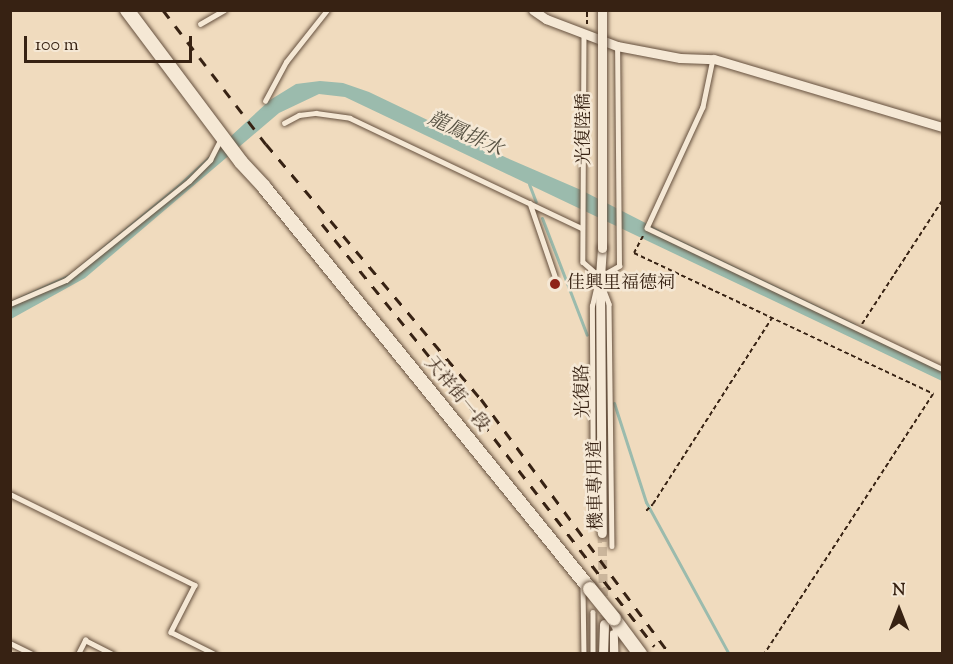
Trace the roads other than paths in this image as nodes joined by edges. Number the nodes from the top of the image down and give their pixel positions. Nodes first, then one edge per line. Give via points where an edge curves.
1 (127, 10) edge
2 (224, 10) edge
3 (327, 10) edge
4 (533, 10) edge
5 (602, 10) edge
6 (200, 24) dead end
7 (585, 33) junction
8 (617, 46) junction
9 (714, 58) junction
10 (265, 101) dead end
11 (284, 123) dead end
12 (942, 126) edge
13 (222, 136) junction
14 (530, 203) junction
15 (582, 228) junction
16 (602, 248) joint
17 (555, 276) dead end
18 (600, 277) junction
19 (10, 304) edge
20 (942, 369) edge
21 (10, 494) edge
22 (593, 523) dead end
23 (602, 533) tunnel mouth
24 (612, 546) dead end
25 (586, 584) junction
26 (593, 612) dead end
27 (611, 624) junction
28 (10, 643) edge
29 (33, 654) edge
30 (78, 654) edge
31 (113, 654) edge
32 (215, 654) edge
33 (584, 654) edge
34 (593, 654) edge
35 (603, 654) edge
36 (614, 654) edge
37 (640, 654) edge

1 - 13 street
2 - 6 lane
3 - 10 lane via 286,62
4 - 7 street
5 - 16 street, 光復陸橋, bridge
7 - 8 street
7 - 15 lane
8 - 9 street via 680,58
8 - 18 lane via 619,266
9 - 12 street
9 - 20 lane via 703,107 647,228
11 - 14 lane via 316,113 350,117
13 - 19 lane via 210,160 189,182 66,280
13 - 25 street, 天祥街一段
14 - 15 lane
14 - 17 lane
15 - 18 lane via 583,262
16 - 18 street, 光復路
18 - 22 lane, 機車專用道 via 592,306
18 - 23 street, 光復路
18 - 24 lane, 機車專用道 via 609,304
21 - 32 lane via 195,585 171,632
25 - 27 street, 天祥街一段, bridge
25 - 33 lane
26 - 34 lane
27 - 35 street
27 - 36 lane
27 - 36 lane
27 - 37 street, 天祥街一段
28 - 29 lane
30 - 31 lane via 85,640

